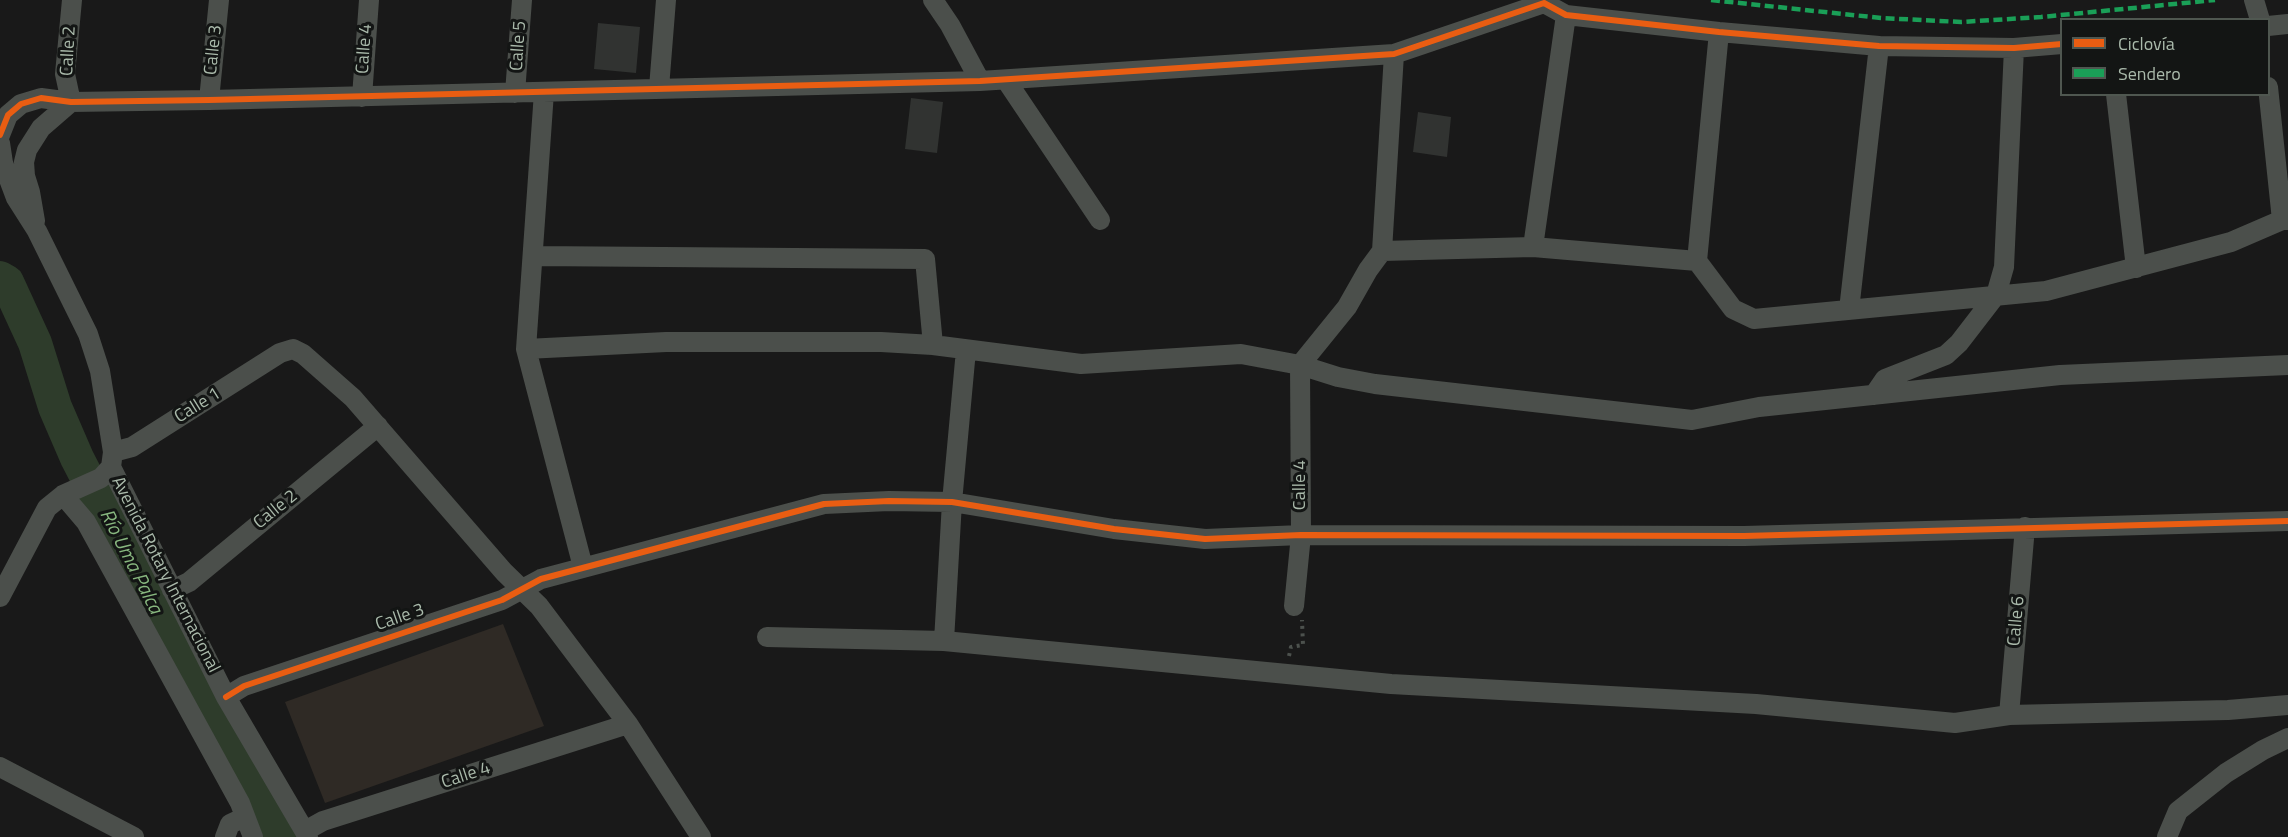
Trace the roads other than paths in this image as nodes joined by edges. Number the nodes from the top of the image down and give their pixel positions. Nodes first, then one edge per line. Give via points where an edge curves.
1 (72, 0) edge
2 (219, 0) edge
3 (369, 0) edge
4 (522, 0) edge
5 (666, 0) edge
6 (933, 0) edge
7 (2254, 0) edge
8 (1566, 15) junction
9 (2259, 18) edge
10 (2288, 24) edge
11 (2270, 26) edge
12 (1719, 32) junction
13 (2060, 44) edge
14 (1879, 46) junction
15 (2014, 48) junction
16 (1394, 54) junction
17 (1006, 80) junction
18 (980, 81) junction
19 (659, 88) junction
20 (544, 92) junction
21 (515, 93) junction
22 (2116, 96) edge
23 (2269, 96) edge
24 (362, 97) junction
25 (209, 100) junction
26 (70, 102) junction
27 (0, 135) edge
28 (0, 143) edge
29 (1100, 220) dead end
30 (2285, 220) edge
31 (37, 231) junction
32 (1533, 247) junction
33 (1383, 251) junction
34 (533, 256) junction
35 (1697, 261) junction
36 (2136, 268) junction
37 (1996, 295) junction
38 (1849, 310) junction
39 (933, 345) junction
40 (526, 349) junction
41 (966, 350) junction
42 (1300, 365) junction
43 (2288, 365) edge
44 (1874, 395) junction
45 (378, 426) junction
46 (108, 466) junction
47 (63, 495) junction
48 (952, 502) junction
49 (2288, 521) edge
50 (2025, 527) junction
51 (1301, 535) junction
52 (582, 567) junction
53 (172, 590) junction
54 (521, 590) junction
55 (0, 597) edge
56 (1294, 606) road end
57 (767, 637) dead end
58 (944, 641) junction
59 (226, 697) junction
60 (2288, 705) edge
61 (2009, 715) junction
62 (628, 724) junction
63 (2288, 738) edge
64 (0, 767) edge
65 (245, 817) junction
66 (307, 834) edge
67 (132, 836) edge
68 (225, 837) edge
69 (253, 837) edge
70 (701, 837) edge
71 (2167, 837) edge

1 - 26 street, Calle 2 via 65,74
2 - 25 street, Calle 3
3 - 24 street, Calle 4
4 - 21 street, Calle 5
5 - 19 street
6 - 18 street
7 - 9 street
8 - 12 street
8 - 16 street via 1544,3
8 - 32 street
10 - 11 street
12 - 14 street
12 - 35 street
13 - 15 street
14 - 15 street
14 - 38 street
15 - 37 street via 2004,267
16 - 17 street
16 - 33 street
17 - 18 street
17 - 29 street
18 - 19 street
19 - 20 street
20 - 21 street
20 - 34 street
21 - 24 street
22 - 36 street
23 - 30 street
24 - 25 street
25 - 26 street
26 - 27 street via 41,98 21,104 8,116
26 - 31 street via 41,128 27,150 25,176
28 - 31 street via 16,198
30 - 36 street via 2231,242
31 - 46 street, Avenida Rotary Internacional via 88,334 100,371
32 - 33 street
32 - 35 street
33 - 42 street via 1347,307
34 - 39 street via 925,259
34 - 40 street
35 - 38 street via 1733,309 1754,319
36 - 37 street via 2046,291
37 - 38 street
37 - 44 street via 1946,355 1885,380
39 - 40 street via 666,342
39 - 41 street
40 - 52 street
41 - 42 street via 1081,364 1241,354
41 - 48 street
42 - 44 street via 1375,384 1692,420 1758,407
42 - 51 street, Calle 4
43 - 44 street via 2060,375
45 - 46 street, Calle 1 via 353,398 293,349 280,353
45 - 53 street, Calle 2 via 189,582
45 - 54 street
46 - 47 street, Calle 1 via 83,487
46 - 53 street, Avenida Rotary Internacional
47 - 55 street via 46,508
47 - 65 street via 86,522
48 - 51 street, Calle 3 via 1114,529 1205,539
48 - 52 street, Calle 3 via 824,504
48 - 58 street
49 - 50 street, Calle 3
50 - 51 street, Calle 3 via 1744,536
50 - 61 street, Calle 6
51 - 56 street, Calle 4
52 - 54 street, Calle 3
53 - 59 street, Avenida Rotary Internacional
54 - 59 street, Calle 3 via 502,600 244,686
54 - 62 street via 538,606
57 - 58 street
58 - 61 street via 1403,685 1756,704 1955,723
59 - 66 street, Avenida Rotary Internacional
60 - 61 street
62 - 66 street, Calle 4 via 323,821
62 - 70 street
63 - 71 street via 2226,773 2178,812
64 - 67 street
65 - 68 street via 230,824
65 - 69 street

